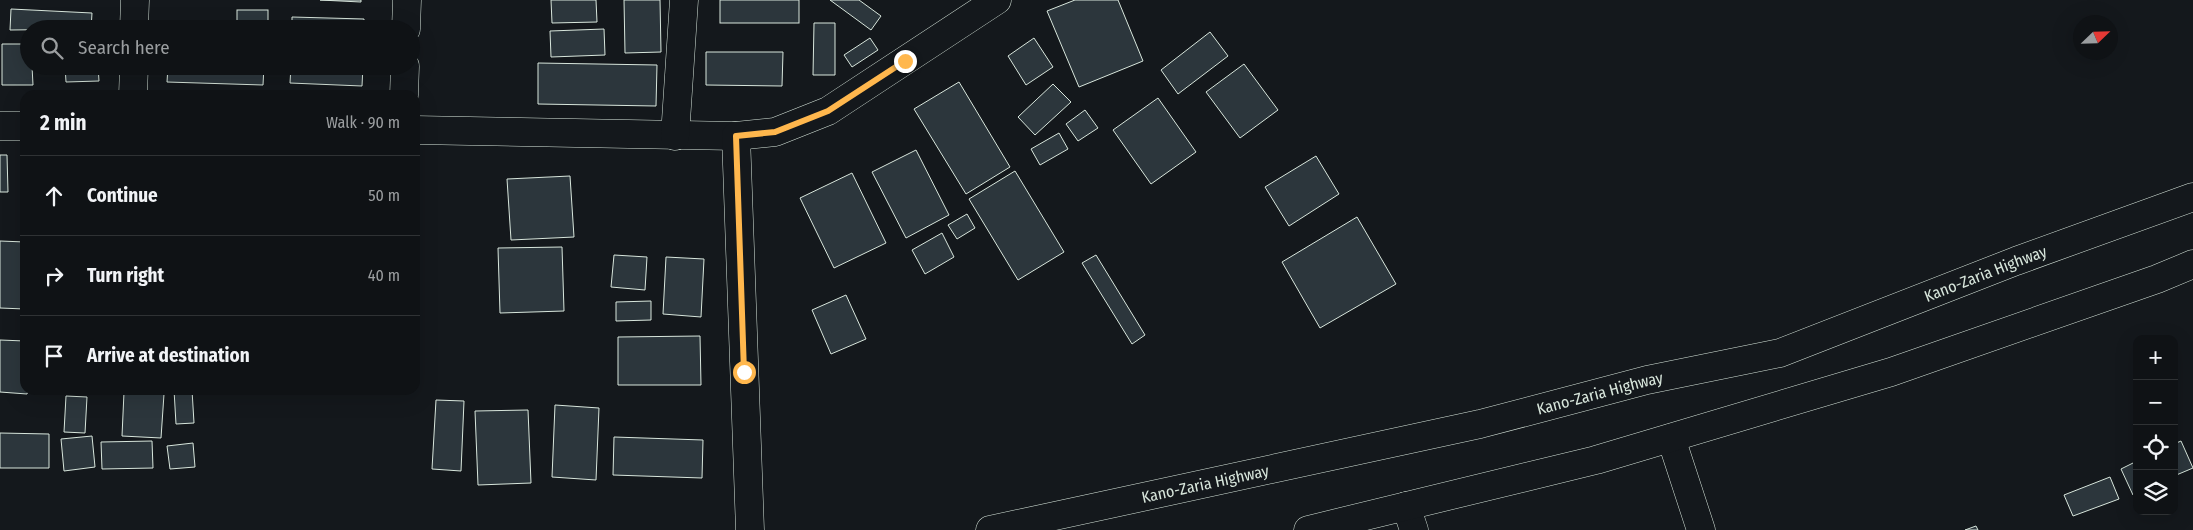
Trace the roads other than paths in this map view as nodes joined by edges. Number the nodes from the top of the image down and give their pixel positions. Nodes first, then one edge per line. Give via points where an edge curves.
1 (135, 0) edge
2 (406, 0) edge
3 (684, 0) edge
4 (997, 0) edge
5 (134, 20) edge
6 (406, 20) edge
7 (134, 75) edge
8 (405, 75) edge
9 (133, 90) edge
10 (404, 90) edge
11 (0, 126) edge
12 (20, 126) edge
13 (420, 130) edge
14 (675, 136) junction
15 (736, 136) junction
16 (2193, 197) edge
17 (2193, 264) edge
18 (1671, 438) junction
19 (1410, 518) edge
20 (750, 530) edge
21 (990, 530) edge
22 (1308, 530) edge
23 (1701, 530) edge

1 - 5 main road
2 - 6 main road
3 - 14 main road
4 - 15 main road via 828,111 775,132
7 - 9 main road
8 - 10 main road
11 - 12 main road
13 - 14 main road
14 - 15 main road
15 - 20 main road
16 - 21 main road, Kano-Zaria Highway via 2016,261 1780,353 1647,380 1480,424
17 - 18 main road via 1891,372
18 - 19 main road
18 - 23 main road
19 - 22 main road

